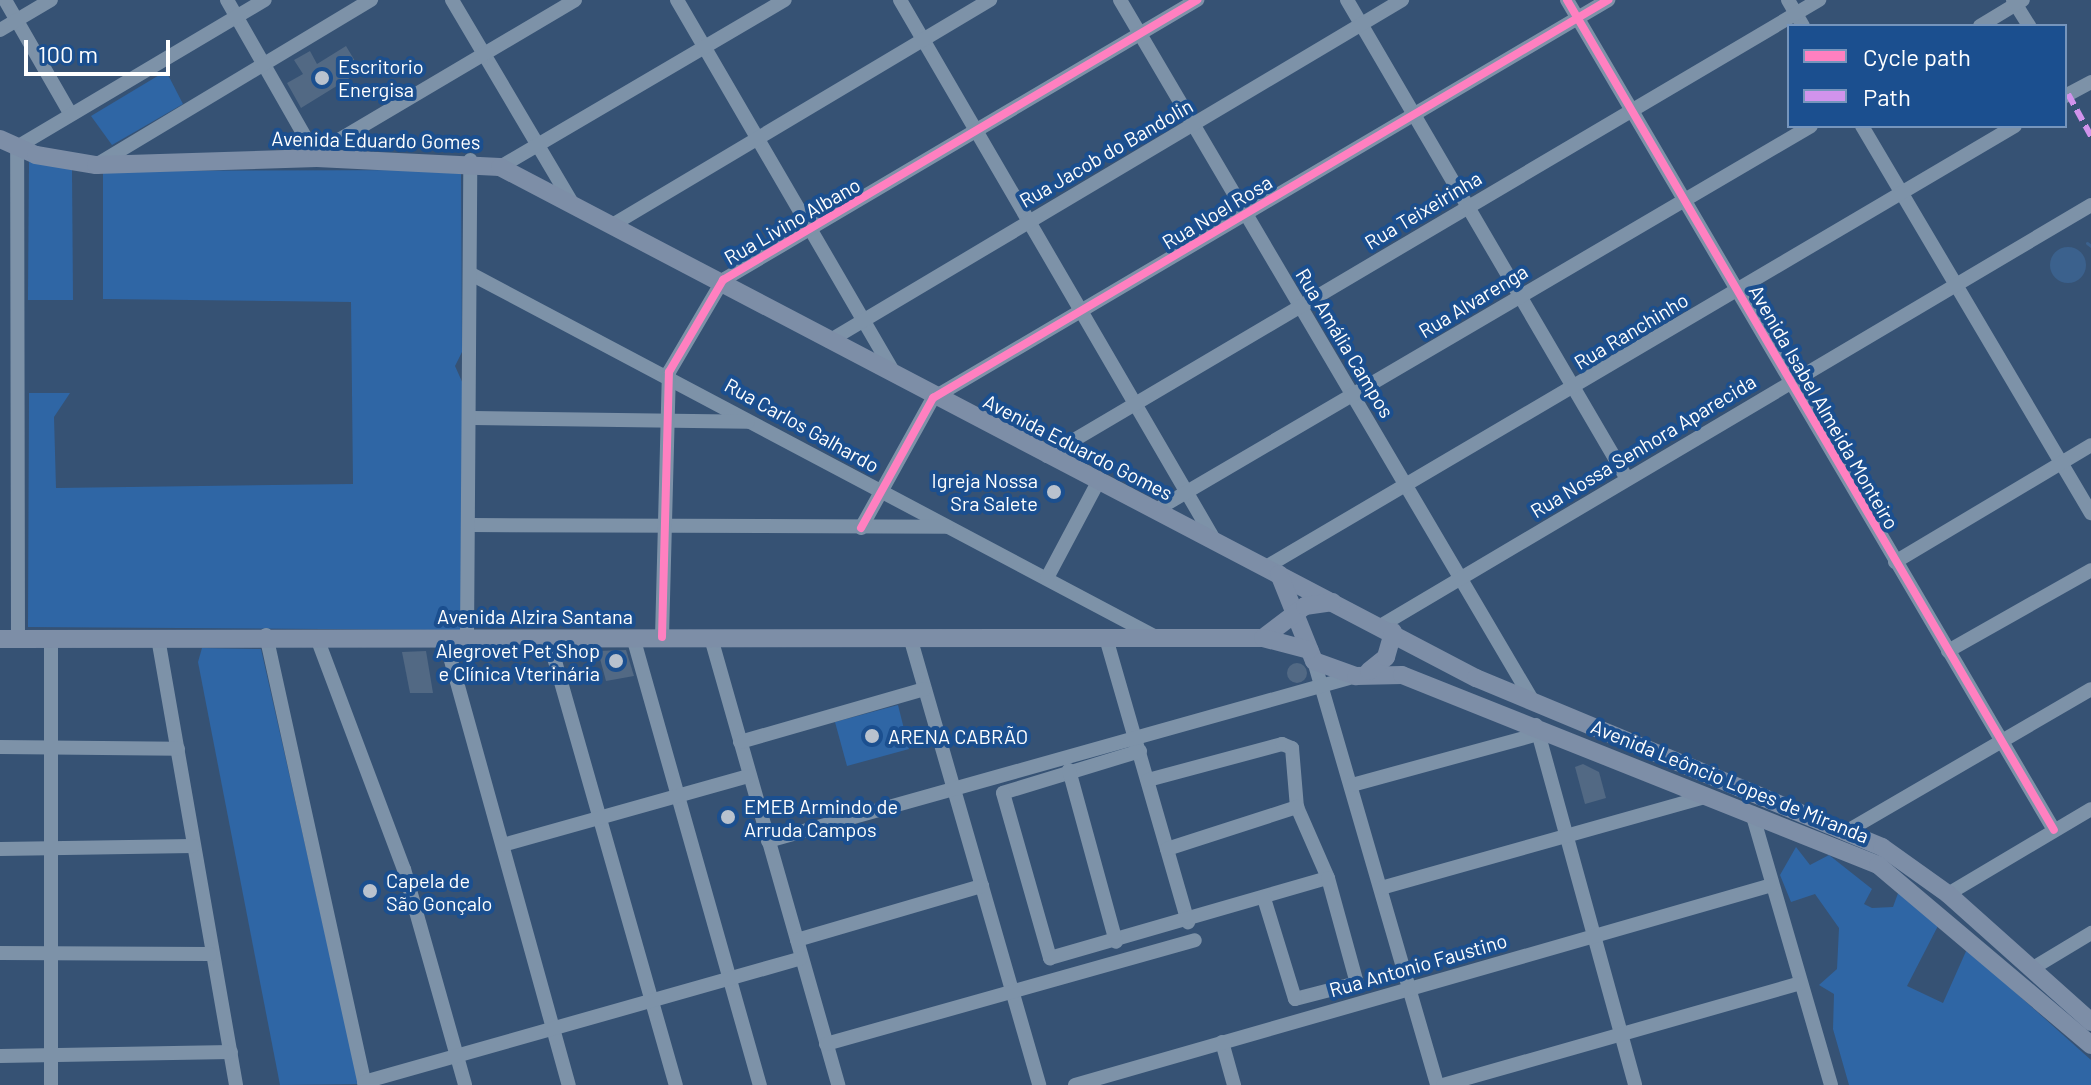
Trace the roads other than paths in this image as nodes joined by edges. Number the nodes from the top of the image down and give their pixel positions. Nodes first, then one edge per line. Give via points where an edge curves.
1 (5, 0) edge
2 (51, 0) edge
3 (227, 0) edge
4 (265, 0) edge
5 (371, 0) edge
6 (452, 0) edge
7 (575, 0) edge
8 (677, 0) edge
9 (785, 0) edge
10 (900, 0) edge
11 (990, 0) edge
12 (1120, 0) edge
13 (1197, 0) edge
14 (1347, 0) edge
15 (1402, 0) edge
16 (1567, 0) edge
17 (1608, 0) edge
18 (1788, 0) edge
19 (1819, 0) edge
20 (2017, 1) edge
21 (236, 17) junction
22 (1577, 17) junction
23 (16, 20) junction
24 (1800, 20) edge
25 (1983, 24) edge
26 (2028, 24) edge
27 (1362, 25) junction
28 (1787, 27) edge
29 (0, 30) edge
30 (1139, 34) junction
31 (923, 38) junction
32 (707, 48) junction
33 (485, 53) junction
34 (264, 64) junction
35 (2091, 82) edge
36 (2067, 93) edge
37 (1632, 111) junction
38 (70, 113) junction
39 (1414, 113) junction
40 (1193, 126) junction
41 (1808, 128) edge
42 (1863, 128) edge
43 (2012, 128) edge
44 (978, 129) junction
45 (759, 135) junction
46 (9, 143) edge
47 (539, 145) junction
48 (316, 156) junction
49 (470, 160) junction
50 (96, 165) junction
51 (500, 167) junction
52 (1901, 193) junction
53 (1683, 200) junction
54 (572, 203) junction
55 (2091, 205) edge
56 (1467, 207) junction
57 (0, 213) edge
58 (17, 213) junction
59 (1244, 214) junction
60 (1030, 220) junction
61 (614, 224) junction
62 (812, 230) junction
63 (471, 274) junction
64 (723, 280) junction
65 (1957, 285) junction
66 (1738, 290) junction
67 (1519, 298) junction
68 (1301, 306) junction
69 (1084, 310) junction
70 (0, 316) edge
71 (16, 316) junction
72 (863, 322) junction
73 (829, 341) junction
74 (669, 372) junction
75 (900, 381) junction
76 (1792, 381) junction
77 (1573, 388) junction
78 (1353, 395) junction
79 (933, 398) junction
80 (1134, 404) junction
81 (473, 418) junction
82 (665, 421) junction
83 (749, 422) junction
84 (0, 423) edge
85 (17, 423) junction
86 (2091, 445) edge
87 (1047, 456) junction
88 (2061, 463) junction
89 (1627, 479) junction
90 (1098, 482) junction
91 (1406, 486) junction
92 (882, 491) junction
93 (1186, 493) junction
94 (1156, 510) junction
95 (2091, 513) edge
96 (0, 525) edge
97 (17, 525) junction
98 (471, 525) junction
99 (949, 527) junction
100 (664, 528) junction
101 (861, 528) junction
102 (1215, 541) junction
103 (1895, 562) junction
104 (2091, 570) edge
105 (1273, 571) junction
106 (1047, 578) junction
107 (1461, 578) junction
108 (1334, 602) junction
109 (1295, 615) junction
110 (1388, 629) junction
111 (266, 635) junction
112 (633, 637) junction
113 (662, 637) junction
114 (910, 637) junction
115 (1156, 637) junction
116 (158, 638) junction
117 (317, 638) junction
118 (711, 638) junction
119 (1106, 638) junction
120 (1263, 638) junction
121 (9, 639) edge
122 (51, 639) junction
123 (445, 639) junction
124 (467, 639) junction
125 (549, 640) junction
126 (1948, 651) junction
127 (1311, 656) junction
128 (1362, 673) junction
129 (1322, 687) junction
130 (925, 689) junction
131 (2091, 689) edge
132 (1536, 722) junction
133 (1136, 736) junction
134 (2001, 740) junction
135 (740, 742) junction
136 (0, 747) edge
137 (54, 748) junction
138 (178, 749) junction
139 (1140, 751) junction
140 (1069, 770) junction
141 (749, 776) junction
142 (1148, 780) junction
143 (1352, 785) junction
144 (955, 786) junction
145 (677, 796) junction
146 (1709, 796) junction
147 (1297, 807) junction
148 (2091, 809) edge
149 (1752, 813) junction
150 (601, 818) junction
151 (1849, 830) junction
152 (2054, 830) junction
153 (1561, 834) junction
154 (768, 841) junction
155 (503, 845) junction
156 (193, 846) junction
157 (0, 849) edge
158 (54, 849) junction
159 (1167, 849) junction
160 (1328, 878) junction
161 (1772, 885) junction
162 (982, 886) junction
163 (1381, 888) junction
164 (1948, 894) junction
165 (1264, 898) junction
166 (1188, 922) junction
167 (2091, 933) edge
168 (1591, 936) junction
169 (797, 940) junction
170 (1195, 940) dead end
171 (1116, 942) junction
172 (53, 952) junction
173 (0, 953) edge
174 (210, 954) junction
175 (2017, 954) junction
176 (801, 958) junction
177 (1993, 958) junction
178 (2033, 968) junction
179 (729, 979) junction
180 (1801, 983) junction
181 (1408, 988) junction
182 (1014, 992) junction
183 (652, 1000) junction
184 (2091, 1022) edge
185 (553, 1028) junction
186 (1621, 1034) junction
187 (1222, 1042) junction
188 (826, 1044) junction
189 (2091, 1045) edge
190 (231, 1052) junction
191 (51, 1054) junction
192 (458, 1055) junction
193 (0, 1056) edge
194 (364, 1084) edge
195 (51, 1085) edge
196 (236, 1085) edge
197 (465, 1085) edge
198 (569, 1085) edge
199 (676, 1085) edge
200 (760, 1085) edge
201 (838, 1085) edge
202 (1039, 1085) edge
203 (1075, 1085) edge
204 (1234, 1085) edge
205 (1437, 1085) edge
206 (1443, 1085) edge
207 (1635, 1085) edge
208 (1831, 1085) edge

1 - 23 street
2 - 23 street
3 - 21 street
4 - 21 street
5 - 34 street
6 - 33 street
7 - 33 street
8 - 32 street
9 - 32 street
10 - 31 street
11 - 31 street
12 - 30 street, Rua Amália Campos
13 - 30 street, Rua Livino Albano
14 - 27 street
15 - 27 street, Rua Jacob do Bandolin
16 - 22 street, Avenida Isabel Almeida Monteiro
17 - 22 street, Rua Noel Rosa
18 - 24 street
19 - 24 street, Rua Teixeirinha
20 - 25 street
20 - 26 street
21 - 34 street
21 - 38 street
22 - 37 street, Avenida Isabel Almeida Monteiro
22 - 39 street, Rua Noel Rosa
23 - 29 street
23 - 38 street
27 - 39 street
27 - 40 street, Rua Jacob do Bandolin
28 - 37 street, Rua Teixeirinha
30 - 40 street, Rua Amália Campos
30 - 44 street, Rua Livino Albano
31 - 44 street
31 - 45 street
32 - 45 street
32 - 47 street
33 - 47 street
33 - 48 street
34 - 48 street
34 - 50 street
35 - 36 street
37 - 53 street, Avenida Isabel Almeida Monteiro
37 - 56 street, Rua Teixeirinha
38 - 46 street
39 - 56 street
39 - 59 street, Rua Noel Rosa
40 - 59 street, Rua Amália Campos
40 - 60 street, Rua Jacob do Bandolin
41 - 53 street, Rua Alvarenga
42 - 52 street
43 - 52 street, Rua Ranchinho
44 - 60 street
44 - 62 street, Rua Livino Albano
45 - 61 street
45 - 62 street
46 - 50 main road, Avenida Eduardo Gomes
46 - 58 street
47 - 51 street
47 - 54 street
48 - 49 main road, Avenida Eduardo Gomes
48 - 50 main road, Avenida Eduardo Gomes
49 - 51 main road, Avenida Eduardo Gomes
49 - 63 street
51 - 54 main road, Avenida Eduardo Gomes
52 - 65 street
52 - 66 street, Rua Ranchinho
53 - 66 street, Avenida Isabel Almeida Monteiro
53 - 67 street, Rua Alvarenga
54 - 61 main road, Avenida Eduardo Gomes
55 - 65 street, Rua Nossa Senhora Aparecida
56 - 67 street
56 - 68 street, Rua Teixeirinha
57 - 58 street
58 - 71 street
59 - 68 street, Rua Amália Campos
59 - 69 street, Rua Noel Rosa
60 - 69 street
60 - 72 street, Rua Jacob do Bandolin
61 - 64 main road, Avenida Eduardo Gomes
62 - 64 street, Rua Livino Albano
62 - 72 street
63 - 74 street, Rua Carlos Galhardo
63 - 81 street
64 - 73 main road, Avenida Eduardo Gomes
64 - 74 street, Rua Livino Albano
65 - 76 street, Rua Nossa Senhora Aparecida
65 - 88 street
66 - 76 street, Avenida Isabel Almeida Monteiro
66 - 77 street, Rua Ranchinho
67 - 77 street
67 - 78 street, Rua Alvarenga
68 - 78 street, Rua Amália Campos
68 - 80 street, Rua Teixeirinha
69 - 79 street, Rua Noel Rosa
69 - 80 street
70 - 71 street
71 - 85 street
72 - 73 street, Rua Jacob do Bandolin
72 - 75 street
73 - 75 main road, Avenida Eduardo Gomes
74 - 82 street, Rua Livino Albano
74 - 83 street, Rua Carlos Galhardo
75 - 79 main road, Avenida Eduardo Gomes
76 - 89 street, Rua Nossa Senhora Aparecida
76 - 103 street, Avenida Isabel Almeida Monteiro
77 - 89 street
77 - 91 street, Rua Ranchinho
78 - 91 street, Rua Amália Campos
78 - 93 street, Rua Alvarenga
79 - 87 main road, Avenida Eduardo Gomes
79 - 92 street
80 - 87 street, Rua Teixeirinha
80 - 93 street
81 - 82 street
81 - 98 street
82 - 83 street
82 - 100 street, Rua Livino Albano
83 - 92 street, Rua Carlos Galhardo
84 - 85 street
85 - 97 street
86 - 88 street
87 - 90 main road, Avenida Eduardo Gomes
88 - 95 street
88 - 103 street
89 - 107 street, Rua Nossa Senhora Aparecida
90 - 94 main road, Avenida Eduardo Gomes
90 - 106 street
91 - 105 street, Rua Ranchinho
91 - 107 street, Rua Amália Campos
92 - 99 street, Rua Carlos Galhardo
92 - 101 street
93 - 94 street, Rua Alvarenga
93 - 102 street
94 - 102 main road, Avenida Eduardo Gomes
96 - 97 street
97 - 121 street
98 - 100 street
98 - 124 street
99 - 101 street
99 - 106 street, Rua Carlos Galhardo
100 - 101 street
100 - 113 street, Rua Livino Albano
102 - 105 main road, Avenida Eduardo Gomes
103 - 126 street, Avenida Isabel Almeida Monteiro
104 - 126 street
105 - 108 main road, Avenida Eduardo Gomes
105 - 109 main road
106 - 115 street, Rua Carlos Galhardo
107 - 110 street, Rua Nossa Senhora Aparecida via 1402,614
107 - 132 street, Rua Amália Campos
108 - 109 main road via 1320,600
108 - 110 main road, Avenida Leôncio Lopes de Miranda
109 - 120 main road
109 - 127 main road
110 - 128 main road via 1386,657
110 - 132 main road, Avenida Leôncio Lopes de Miranda
111 - 116 main road, Avenida Alzira Santana
111 - 117 main road, Avenida Alzira Santana
111 - 194 street
112 - 113 main road, Avenida Alzira Santana
112 - 125 main road, Avenida Alzira Santana
112 - 145 street
113 - 118 main road, Avenida Alzira Santana
114 - 118 main road, Avenida Alzira Santana
114 - 119 main road, Avenida Alzira Santana
114 - 130 street
115 - 119 main road, Avenida Alzira Santana
115 - 120 main road, Avenida Alzira Santana
116 - 122 main road, Avenida Alzira Santana
116 - 138 street
117 - 123 main road, Avenida Alzira Santana
117 - 192 street via 404,869
118 - 135 street
119 - 133 street
120 - 127 main road, Avenida Leôncio Lopes de Miranda
121 - 122 main road, Avenida Alzira Santana
122 - 137 street
123 - 124 main road, Avenida Alzira Santana
123 - 155 street
124 - 125 main road, Avenida Alzira Santana
125 - 150 street
126 - 134 street, Avenida Isabel Almeida Monteiro
127 - 128 main road, Avenida Leôncio Lopes de Miranda
127 - 129 street
128 - 129 street
128 - 132 main road, Avenida Leôncio Lopes de Miranda via 1402,675
129 - 133 street
129 - 143 street
130 - 135 street
130 - 144 street
131 - 134 street
132 - 143 street
132 - 146 main road, Avenida Leôncio Lopes de Miranda
132 - 151 main road, Avenida Leôncio Lopes de Miranda
132 - 153 street, Rua Amália Campos
133 - 139 street
133 - 144 street
134 - 151 street
134 - 152 street, Avenida Isabel Almeida Monteiro
135 - 141 street
136 - 137 street
137 - 138 street
137 - 158 street
138 - 156 street
139 - 140 street
139 - 142 street
140 - 171 street
140 - 171 street via 1007,789 1003,799 1046,954 1055,960
141 - 145 street
141 - 154 street
142 - 147 street via 1288,744 1297,768
142 - 159 street
143 - 163 street
144 - 154 street
144 - 162 street
145 - 150 street
145 - 179 street
146 - 149 main road, Avenida Leôncio Lopes de Miranda
146 - 153 street
147 - 159 street
147 - 160 street
148 - 152 street
149 - 161 street
149 - 177 main road, Avenida Leôncio Lopes de Miranda via 1901,878
150 - 155 street
150 - 183 street
151 - 164 main road, Avenida Leôncio Lopes de Miranda
152 - 164 street
153 - 163 street
153 - 168 street, Rua Amália Campos
154 - 169 street
155 - 185 street
156 - 158 street
156 - 174 street
157 - 158 street
158 - 172 street
159 - 166 street
160 - 165 street
160 - 165 street via 1354,986 1295,999
161 - 168 street, Rua Antonio Faustino
161 - 180 street
162 - 169 street
162 - 182 street
163 - 181 street
164 - 175 main road, Avenida Leôncio Lopes de Miranda
165 - 166 street
166 - 171 street
167 - 178 street
168 - 181 street, Rua Antonio Faustino
168 - 186 street, Rua Amália Campos
169 - 176 street
170 - 182 street
172 - 173 street
172 - 174 street
172 - 191 street
174 - 190 street
175 - 177 main road via 2005,964
175 - 178 main road, Avenida Leôncio Lopes de Miranda
176 - 179 street
176 - 188 street
177 - 189 main road, Avenida Leôncio Lopes de Miranda
178 - 184 main road, Avenida Leôncio Lopes de Miranda
179 - 183 street
179 - 200 street
180 - 186 street
180 - 208 street
181 - 187 street, Rua Antonio Faustino
181 - 205 street
182 - 188 street
182 - 202 street
183 - 185 street
183 - 199 street
185 - 192 street
185 - 198 street
186 - 206 street
186 - 207 street, Rua Amália Campos
187 - 203 street, Rua Antonio Faustino
187 - 204 street
188 - 201 street
190 - 191 street
190 - 196 street
191 - 193 street
191 - 195 street
192 - 194 street
192 - 197 street

